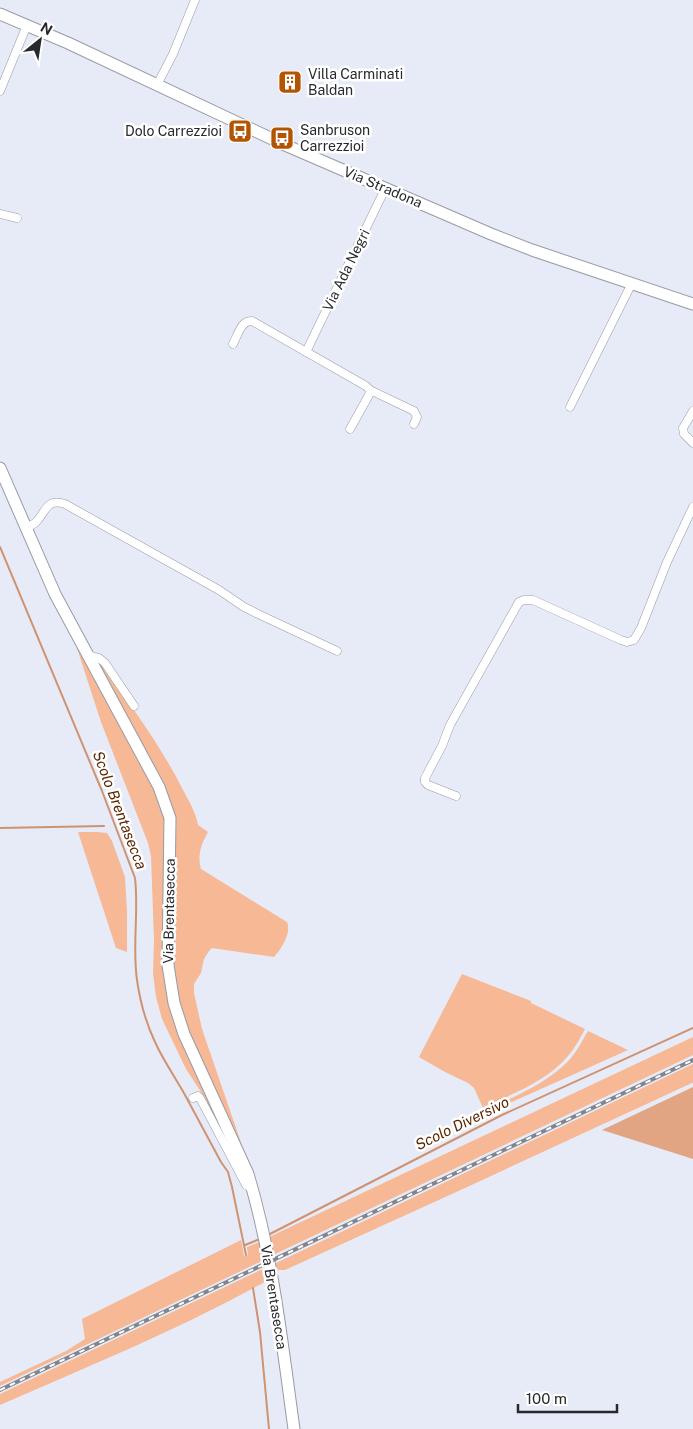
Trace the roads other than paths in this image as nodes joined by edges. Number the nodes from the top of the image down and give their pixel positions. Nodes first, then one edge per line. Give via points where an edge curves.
1 (195, 0) edge
2 (0, 14) edge
3 (26, 25) junction
4 (157, 85) junction
5 (0, 90) edge
6 (386, 189) junction
7 (0, 214) edge
8 (16, 218) dead end
9 (632, 283) junction
10 (693, 304) edge
11 (233, 344) dead end
12 (306, 352) junction
13 (370, 390) junction
14 (570, 407) dead end
15 (693, 411) edge
16 (414, 424) dead end
17 (350, 429) dead end
18 (693, 443) edge
19 (0, 468) edge
20 (693, 507) edge
21 (26, 527) junction
22 (338, 652) dead end
23 (88, 655) junction
24 (134, 706) dead end
25 (456, 796) dead end
26 (193, 1098) dead end
27 (253, 1189) junction
28 (294, 1429) edge

1 - 4 street
2 - 3 street, Via Stradona
3 - 4 street, Via Stradona
3 - 5 street
4 - 6 street, Via Stradona
6 - 9 street, Via Stradona via 532,250
6 - 12 street, Via Ada Negri
7 - 8 street
9 - 10 street, Via Stradona
9 - 14 street
11 - 12 street via 248,320
12 - 13 street
13 - 16 street via 414,412 417,417
13 - 17 street
15 - 18 street via 683,428
19 - 21 street, Via Brentasecca
20 - 25 street via 634,640 621,640 533,600 519,602 427,772 425,782
21 - 22 street via 37,522 54,502 65,504 258,614
21 - 23 street, Via Brentasecca via 55,594
23 - 24 street via 105,663
23 - 27 street, Via Brentasecca via 159,787 170,818 168,965 174,1003
26 - 27 street via 200,1098 246,1184
27 - 28 street, Via Brentasecca via 277,1300

